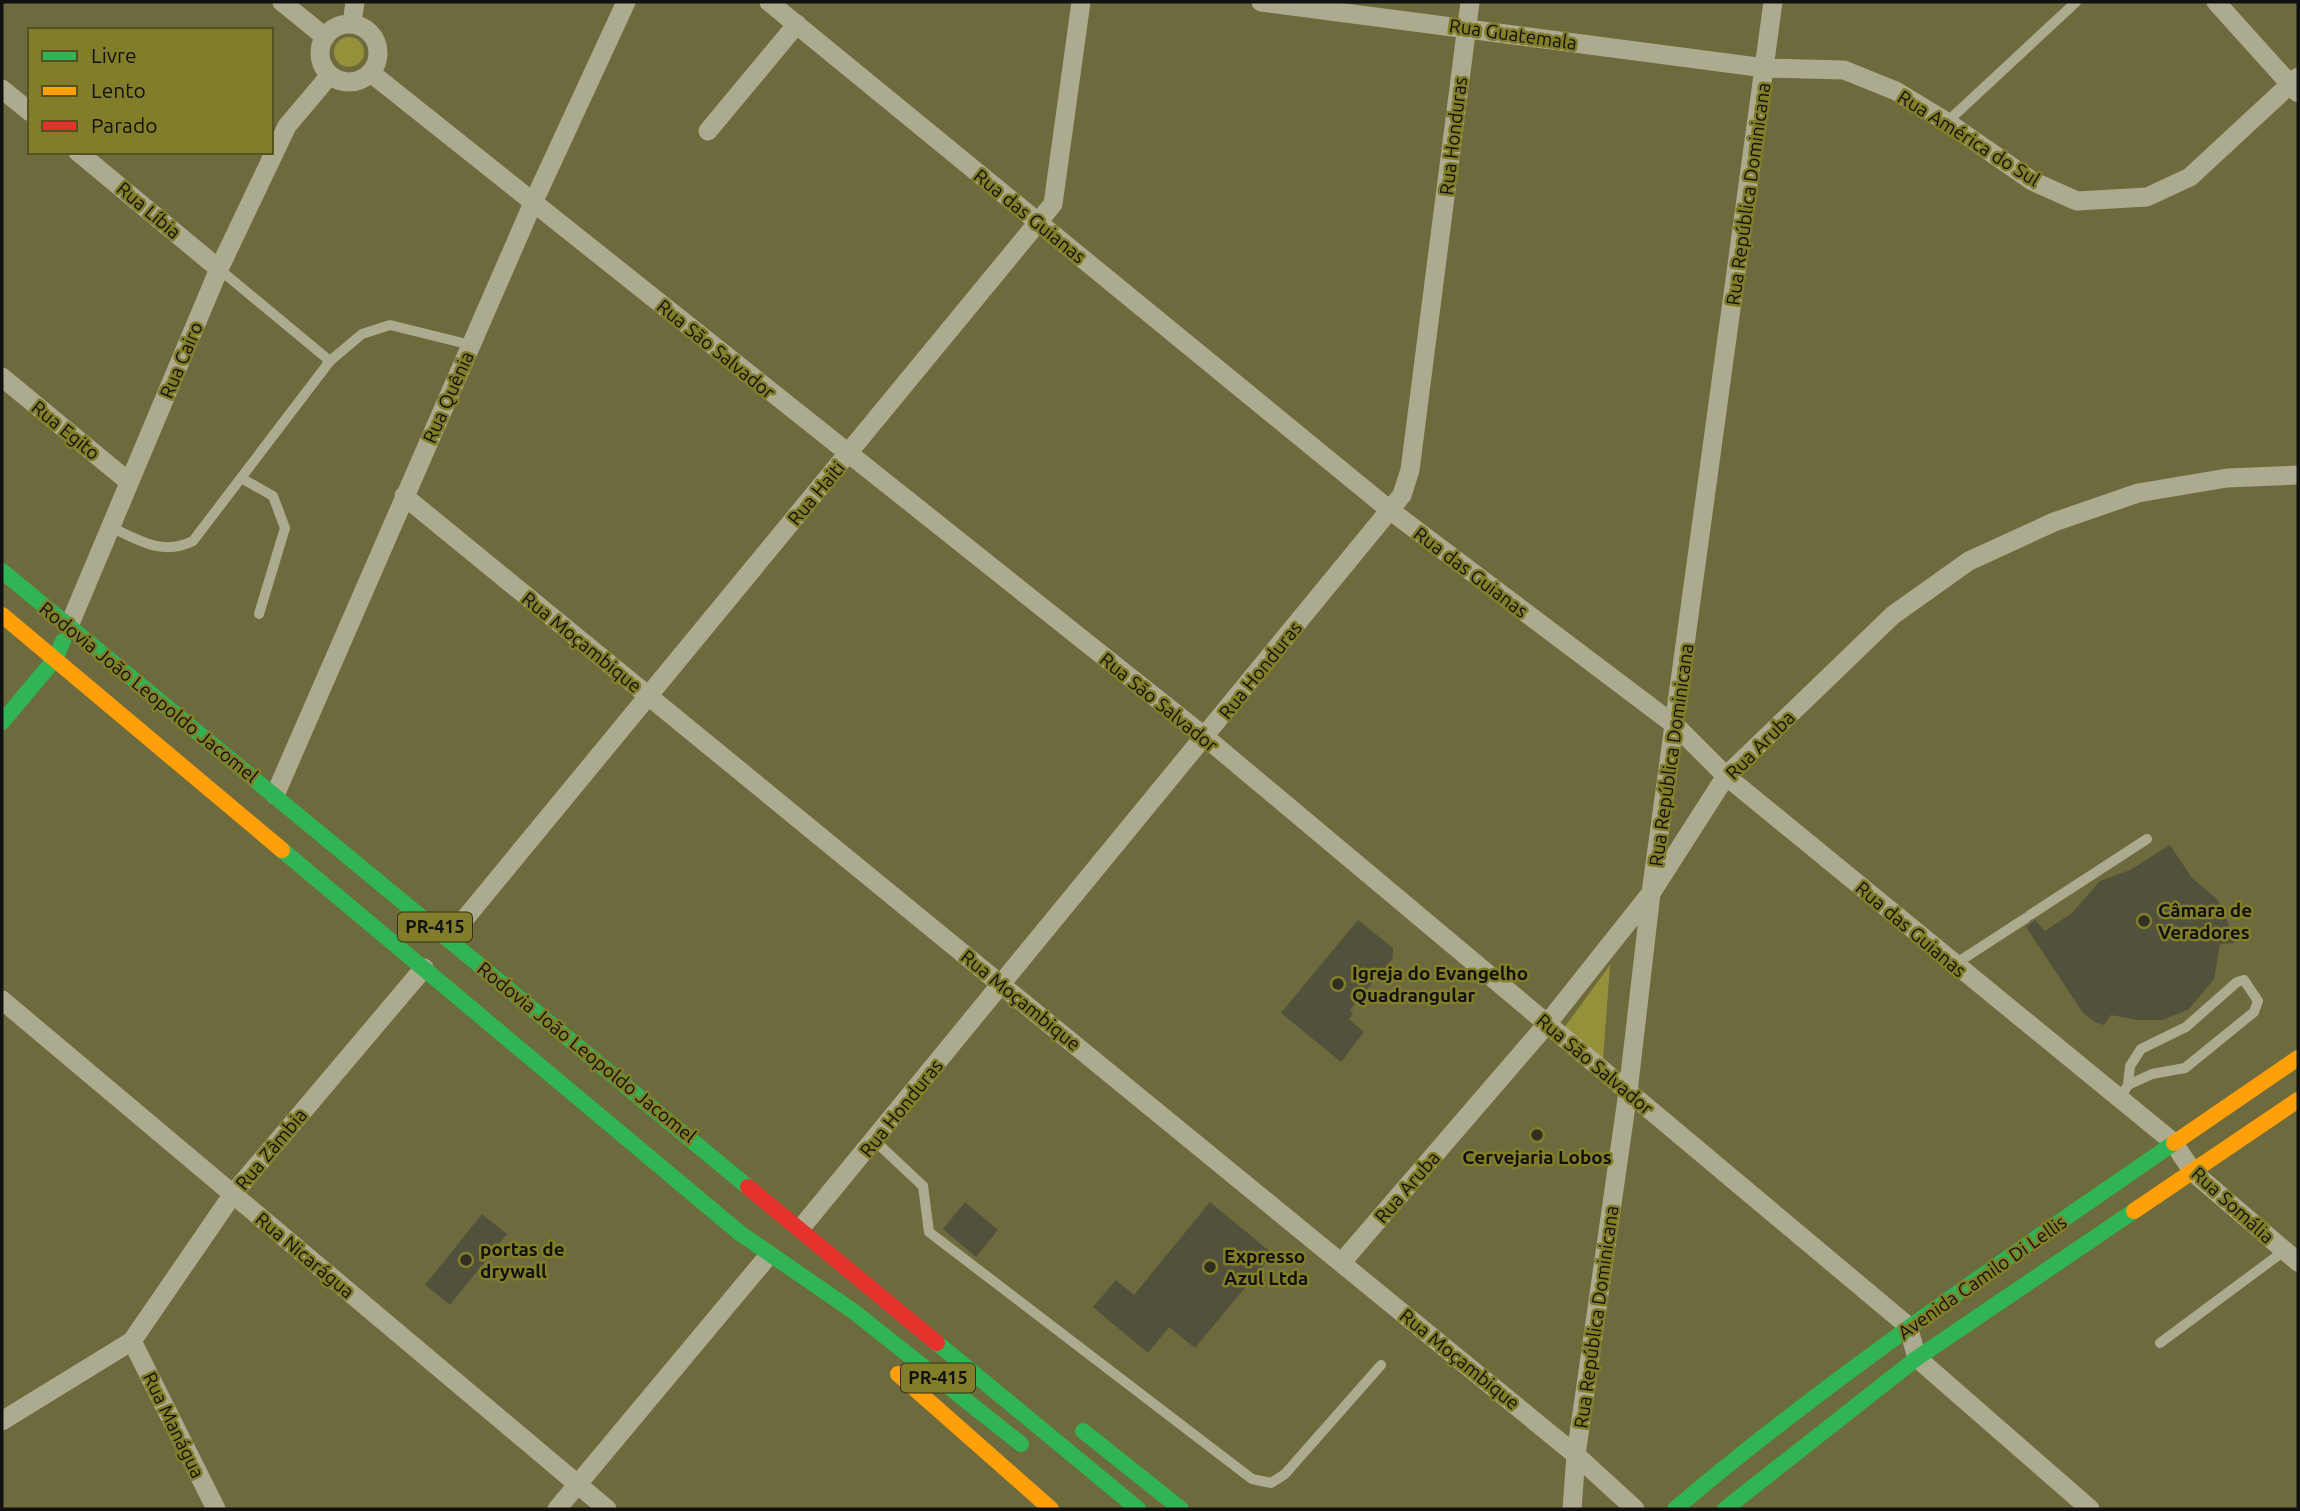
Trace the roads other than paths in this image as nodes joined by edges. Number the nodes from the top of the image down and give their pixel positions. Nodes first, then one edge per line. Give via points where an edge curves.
1 (282, 2) edge
2 (355, 2) edge
3 (626, 2) edge
4 (769, 2) edge
5 (1081, 2) edge
6 (1261, 2) edge
7 (1470, 2) edge
8 (1773, 2) edge
9 (2076, 2) edge
10 (2216, 2) edge
11 (352, 24) junction
12 (797, 24) junction
13 (1467, 28) junction
14 (325, 37) junction
15 (1765, 68) junction
16 (371, 73) junction
17 (330, 75) junction
18 (2296, 85) edge
19 (2, 89) edge
20 (28, 110) edge
21 (1947, 122) junction
22 (708, 131) dead end
23 (80, 154) edge
24 (533, 203) junction
25 (1039, 223) junction
26 (219, 268) junction
27 (471, 345) junction
28 (330, 361) junction
29 (2, 377) edge
30 (848, 454) junction
31 (2298, 475) edge
32 (241, 478) junction
33 (129, 482) junction
34 (404, 496) junction
35 (1391, 511) junction
36 (111, 527) junction
37 (2, 571) edge
38 (259, 614) dead end
39 (2, 615) edge
40 (69, 626) junction
41 (55, 659) junction
42 (647, 695) junction
43 (2, 722) edge
44 (1676, 726) junction
45 (1205, 737) junction
46 (1726, 776) junction
47 (275, 796) junction
48 (2147, 839) dead end
49 (1651, 893) junction
50 (449, 938) junction
51 (1954, 964) junction
52 (424, 968) junction
53 (1001, 984) junction
54 (2, 1000) edge
55 (1547, 1024) junction
56 (2298, 1058) edge
57 (1628, 1092) junction
58 (2123, 1093) junction
59 (2298, 1100) edge
60 (875, 1141) junction
61 (2172, 1142) junction
62 (2193, 1172) junction
63 (233, 1194) junction
64 (801, 1228) junction
65 (769, 1255) junction
66 (2291, 1256) edge
67 (1342, 1262) junction
68 (888, 1300) junction
69 (1908, 1326) junction
70 (850, 1330) dead end
71 (132, 1341) junction
72 (2160, 1342) dead end
73 (983, 1358) dead end
74 (1917, 1358) junction
75 (881, 1359) dead end
76 (1381, 1365) dead end
77 (2, 1421) edge
78 (1072, 1423) dead end
79 (1030, 1451) dead end
80 (1576, 1455) junction
81 (578, 1485) junction
82 (216, 1509) edge
83 (557, 1509) edge
84 (607, 1509) edge
85 (1051, 1509) edge
86 (1138, 1509) edge
87 (1181, 1509) edge
88 (1572, 1509) edge
89 (1635, 1509) edge
90 (1675, 1509) edge
91 (1725, 1509) edge
92 (2090, 1509) edge

1 - 14 street
2 - 11 street
3 - 24 street, Rua Quênia
4 - 12 street, Rua das Guianas
5 - 25 street, Rua Haiti via 1053,204
6 - 13 street, Rua Guatemala
7 - 13 street, Rua Honduras
8 - 15 street, Rua República Dominicana
9 - 21 lane
10 - 18 street
11 - 14 street via 336,27
11 - 16 street via 368,31 377,45 377,63
12 - 22 street
12 - 25 street, Rua das Guianas
13 - 15 street, Rua Guatemala
13 - 35 street, Rua Honduras via 1410,470
14 - 17 street via 320,58
15 - 21 street, Rua América do Sul via 1844,70 1896,91
15 - 44 street, Rua República Dominicana
16 - 17 street via 351,82
16 - 24 street, Rua São Salvador
17 - 26 street, Rua Cairo via 287,126
18 - 21 street, Rua América do Sul via 2190,177 2147,197 2077,201 2032,181
19 - 20 street
23 - 26 street, Rua Líbia
24 - 27 street, Rua Quênia
24 - 30 street, Rua São Salvador
25 - 30 street, Rua Haiti
25 - 35 street, Rua das Guianas
26 - 28 lane
26 - 33 street, Rua Cairo
27 - 28 lane via 390,325 362,334
27 - 34 street, Rua Quênia
28 - 32 lane
29 - 33 street, Rua Egito
30 - 42 street, Rua Haiti
30 - 45 street, Rua São Salvador
31 - 46 street, Rua Aruba via 2227,478 2138,494 2054,522 1969,561 1893,615
32 - 36 lane via 194,541 176,550
32 - 38 lane via 273,496 285,528
33 - 36 street, Rua Cairo
34 - 42 street, Rua Moçambique
34 - 47 street, Rua Quênia
35 - 44 street, Rua das Guianas
35 - 45 street, Rua Honduras
36 - 40 street, Rua Cairo
37 - 40 main road, Rodovia João Leopoldo Jacomel / PR-415
39 - 41 main road, Rodovia João Leopoldo Jacomel / PR-415
40 - 41 main road, Rua Cairo
40 - 47 main road, Rodovia João Leopoldo Jacomel / PR-415
41 - 43 main road, Rua Cairo
41 - 52 main road, Rodovia João Leopoldo Jacomel / PR-415
42 - 50 street, Rua Haiti
42 - 53 street, Rua Moçambique
44 - 46 street, Rua das Guianas
44 - 49 street, Rua República Dominicana
45 - 53 street, Rua Honduras
45 - 55 street, Rua São Salvador
46 - 49 street, Rua Aruba
46 - 51 street, Rua das Guianas
47 - 50 main road, Rodovia João Leopoldo Jacomel / PR-415
48 - 51 lane
49 - 55 street, Rua Aruba
49 - 57 street, Rua República Dominicana
50 - 64 main road, Rodovia João Leopoldo Jacomel / PR-415
51 - 58 street, Rua das Guianas
52 - 63 street, Rua Zâmbia
52 - 65 main road, Rodovia João Leopoldo Jacomel / PR-415
53 - 60 street, Rua Honduras
53 - 67 street, Rua Moçambique
54 - 63 street, Rua Nicarágua
55 - 57 street, Rua São Salvador
55 - 67 street, Rua Aruba
56 - 61 main road, Avenida Camilo Di Lellis
57 - 69 street, Rua São Salvador
57 - 80 street, Rua República Dominicana
58 - 58 lane via 2152,1074 2185,1068 2254,1012 2258,1001 2244,980 2186,1027 2141,1049 2130,1066
58 - 61 street, Rua das Guianas
59 - 62 main road, Avenida Camilo Di Lellis
60 - 64 street, Rua Honduras
60 - 76 lane via 923,1186 929,1231 1252,1479 1271,1483 1285,1474
61 - 62 street, Rua Somália
61 - 69 main road, Avenida Camilo Di Lellis
62 - 66 street, Rua Somália
62 - 74 main road, Avenida Camilo Di Lellis
63 - 71 street, Rua Zâmbia
63 - 81 street, Rua Nicarágua
64 - 68 main road, Rodovia João Leopoldo Jacomel / PR-415
65 - 70 main road
65 - 79 main road, Rodovia João Leopoldo Jacomel / PR-415 via 853,1311
65 - 81 street
66 - 72 lane
67 - 80 street, Rua Moçambique
68 - 73 main road
68 - 86 main road, Rodovia João Leopoldo Jacomel / PR-415
69 - 74 street
69 - 90 main road, Avenida Camilo Di Lellis via 1766,1432
71 - 77 street
71 - 82 street, Rua Manágua
74 - 91 main road, Avenida Camilo Di Lellis
74 - 92 street
75 - 85 main road
78 - 87 main road
80 - 88 street, Rua República Dominicana
80 - 89 street, Rua Moçambique
81 - 83 street
81 - 84 street, Rua Nicarágua

